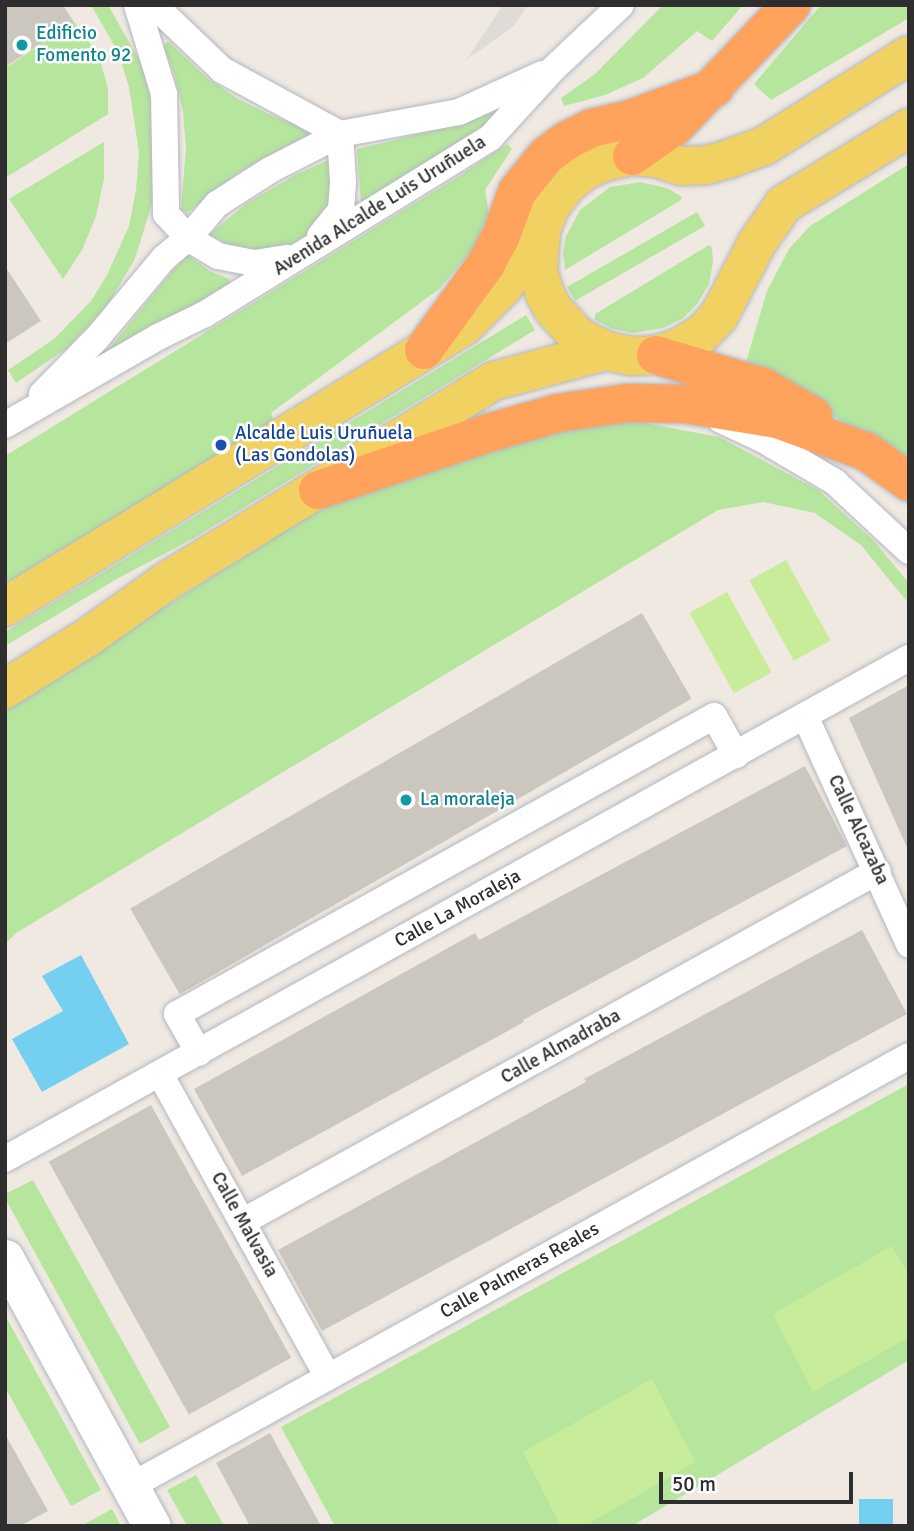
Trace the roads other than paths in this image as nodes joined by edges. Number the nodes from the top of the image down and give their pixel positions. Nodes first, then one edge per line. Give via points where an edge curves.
1 (138, 5) edge
2 (154, 5) edge
3 (621, 5) edge
4 (791, 5) edge
5 (909, 55) edge
6 (553, 69) junction
7 (715, 88) junction
8 (909, 128) edge
9 (340, 134) junction
10 (632, 156) junction
11 (541, 230) junction
12 (188, 238) junction
13 (304, 253) junction
14 (424, 350) junction
15 (606, 351) junction
16 (656, 355) junction
17 (685, 404) junction
18 (11, 422) edge
19 (867, 452) junction
20 (909, 482) edge
21 (318, 490) junction
22 (909, 551) edge
23 (5, 607) edge
24 (909, 658) edge
25 (5, 688) edge
26 (806, 716) junction
27 (736, 755) junction
28 (878, 871) junction
29 (909, 944) edge
30 (199, 1053) junction
31 (909, 1056) edge
32 (160, 1074) junction
33 (5, 1159) edge
34 (242, 1222) junction
35 (5, 1258) edge
36 (328, 1377) junction
37 (131, 1486) junction
38 (152, 1526) edge

1 - 12 street via 164,94 166,214
2 - 9 street via 222,70
3 - 6 street
4 - 7 highway
5 - 10 main road via 764,146 707,165 681,166
6 - 9 street, Avenida Alcalde Luis Uruñuela via 459,112
6 - 13 street, Avenida Alcalde Luis Uruñuela via 490,138
7 - 10 highway via 675,126
7 - 14 highway via 631,119 592,128 546,156 517,192 486,264
8 - 16 main road via 784,204 757,243 719,316 702,334
9 - 12 street, Avenida Alcalde Luis Uruñuela via 216,204
9 - 13 street via 341,210
10 - 11 main road via 607,161 575,179 550,207
11 - 14 main road via 504,286 464,326
11 - 15 main road via 538,271 553,309 577,336
12 - 13 street via 218,256 255,264
12 - 18 street, Avenida Alcalde Luis Uruñuela via 164,258 97,338
13 - 18 street, Avenida Alcalde Luis Uruñuela
14 - 23 main road
15 - 16 main road
15 - 21 main road via 494,382
16 - 19 highway via 763,387
17 - 19 highway via 777,419
17 - 21 highway via 627,403 558,413
17 - 22 street via 762,439 835,482
19 - 20 highway
21 - 25 main road via 167,581
24 - 26 street, Calle La Moraleja
26 - 27 street, Calle La Moraleja
26 - 28 street, Calle Alcazaba
27 - 30 street, Calle La Moraleja
27 - 30 street via 714,716 177,1014
28 - 29 street, Calle Alcazaba
28 - 34 street, Calle Almadraba
30 - 32 street, Calle La Moraleja
31 - 36 street, Calle Palmeras Reales
32 - 33 street, Calle La Moraleja
32 - 34 street, Calle Malvasia
34 - 36 street, Calle Malvasia
35 - 37 street
36 - 37 street, Calle Palmeras Reales
37 - 38 street

